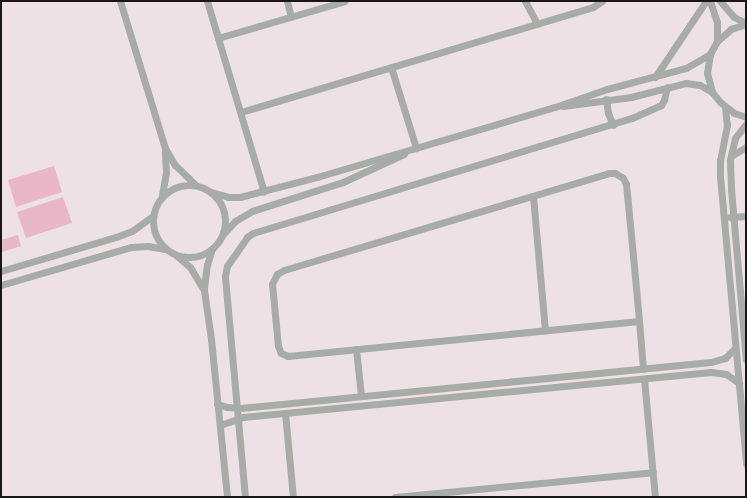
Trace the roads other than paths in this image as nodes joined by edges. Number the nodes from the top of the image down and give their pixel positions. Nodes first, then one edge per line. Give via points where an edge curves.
1 (120, 1) edge
2 (207, 1) edge
3 (287, 1) edge
4 (345, 1) edge
5 (525, 1) edge
6 (602, 1) edge
7 (706, 1) edge
8 (710, 1) edge
9 (720, 1) edge
10 (291, 17) junction
11 (746, 23) edge
12 (537, 24) junction
13 (218, 38) junction
14 (717, 42) junction
15 (710, 54) junction
16 (391, 67) junction
17 (655, 77) junction
18 (666, 87) junction
19 (712, 92) junction
20 (606, 99) junction
21 (555, 107) junction
22 (725, 107) junction
23 (241, 112) junction
24 (746, 117) edge
25 (613, 124) junction
26 (746, 124) edge
27 (746, 147) edge
28 (165, 148) junction
29 (416, 148) junction
30 (730, 156) junction
31 (197, 185) junction
32 (211, 192) junction
33 (264, 192) junction
34 (161, 196) junction
35 (532, 196) junction
36 (152, 216) junction
37 (746, 216) edge
38 (724, 217) junction
39 (733, 217) junction
40 (222, 235) junction
41 (166, 249) junction
42 (212, 249) junction
43 (176, 255) junction
44 (1, 271) edge
45 (1, 285) edge
46 (204, 290) junction
47 (638, 321) junction
48 (545, 330) junction
49 (736, 348) junction
50 (356, 349) junction
51 (746, 359) edge
52 (711, 362) junction
53 (643, 368) junction
54 (711, 372) junction
55 (644, 379) junction
56 (739, 383) junction
57 (361, 396) junction
58 (217, 404) junction
59 (236, 408) junction
60 (285, 414) junction
61 (238, 418) junction
62 (220, 425) junction
63 (746, 464) edge
64 (653, 472) junction
65 (227, 497) edge
66 (245, 497) edge
67 (293, 497) edge
68 (395, 497) edge
69 (655, 497) edge

1 - 28 street
2 - 13 street
3 - 10 street
4 - 10 street
5 - 12 street
6 - 12 street via 596,6
7 - 17 street
8 - 14 street via 717,22
9 - 11 street via 734,17
10 - 13 street
11 - 14 street via 731,30
12 - 16 street
13 - 23 street
14 - 15 street
15 - 17 street via 692,66
15 - 19 street via 708,73
16 - 23 street
16 - 29 street
17 - 21 street via 592,93
18 - 19 street via 693,83
18 - 20 street via 636,96
18 - 25 street via 661,105
19 - 22 street
20 - 21 street
20 - 25 street
21 - 29 street
22 - 24 street
22 - 38 street via 728,126 721,152 720,168
23 - 33 street
25 - 59 street via 254,232 247,237 225,273
26 - 30 street via 735,138
27 - 30 street
28 - 31 street via 181,173
28 - 34 street via 166,173
29 - 33 street
29 - 40 street via 343,182 252,211 235,221
30 - 39 street
31 - 32 street
31 - 34 street via 177,186
32 - 33 street via 234,198
32 - 40 street via 218,198 224,211 225,226
34 - 36 street
35 - 47 street via 609,173 615,173 623,178 626,187
35 - 48 street
35 - 50 street via 277,274 272,288 277,343 281,352 292,356
36 - 41 street via 155,234
36 - 44 street via 132,231 116,237
37 - 39 street
38 - 39 street
38 - 49 street
39 - 51 street
40 - 42 street
41 - 43 street
41 - 45 street via 131,247
42 - 43 street via 195,256
42 - 46 street via 205,273
43 - 46 street via 193,271
46 - 58 street via 210,323
47 - 48 street
47 - 53 street
48 - 50 street
49 - 52 street via 725,358
49 - 56 street
50 - 57 street
52 - 53 street
52 - 54 street via 714,368
53 - 57 street
54 - 55 street
54 - 56 street via 726,374
55 - 60 street
55 - 64 street
56 - 63 street
57 - 59 street
58 - 59 street
58 - 62 street
59 - 61 street
60 - 61 street
60 - 67 street
61 - 62 street
61 - 66 street
62 - 65 street
64 - 68 street
64 - 69 street

